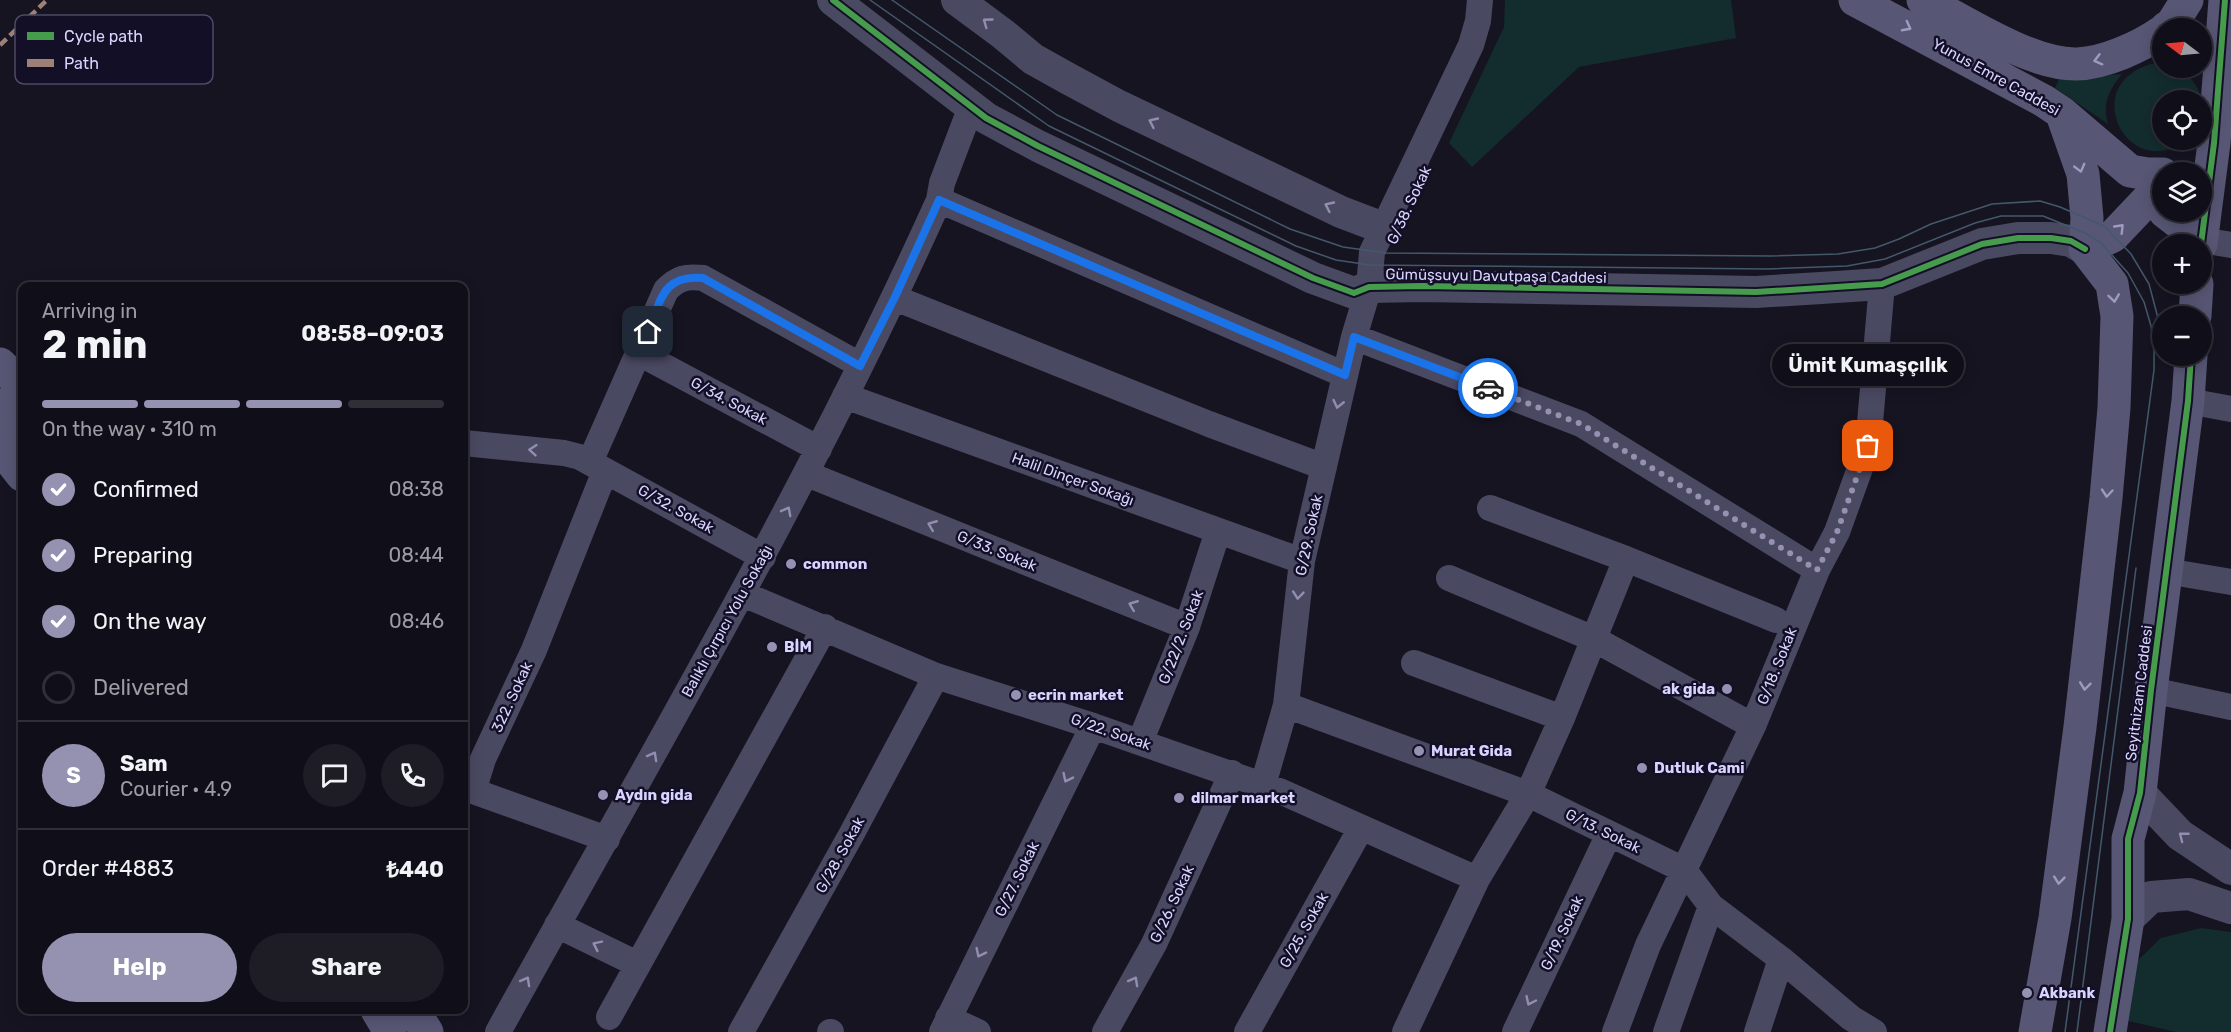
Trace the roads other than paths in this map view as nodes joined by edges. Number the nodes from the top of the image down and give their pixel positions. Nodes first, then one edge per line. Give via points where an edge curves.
1 (833, 0) edge
2 (957, 0) edge
3 (1480, 0) edge
4 (1494, 0) edge
5 (1855, 0) edge
6 (1923, 0) edge
7 (2187, 0) edge
8 (2225, 0) edge
9 (2176, 18) edge
10 (2152, 38) edge
11 (2212, 62) edge
12 (2210, 78) edge
13 (978, 112) junction
14 (2062, 113) junction
15 (2214, 143) junction
16 (2191, 162) edge
17 (2152, 193) edge
18 (939, 200) junction
19 (2152, 204) edge
20 (2187, 222) edge
21 (1383, 228) junction
22 (2201, 234) edge
23 (2211, 234) edge
24 (2085, 249) junction
25 (1882, 284) junction
26 (1369, 287) junction
27 (895, 297) junction
28 (1354, 337) junction
29 (639, 353) junction
30 (0, 364) edge
31 (860, 366) junction
32 (2190, 366) edge
33 (1345, 375) junction
34 (18, 382) edge
35 (845, 396) junction
36 (2188, 401) junction
37 (0, 405) edge
38 (2231, 410) edge
39 (18, 425) edge
40 (468, 443) edge
41 (0, 447) edge
42 (819, 449) junction
43 (598, 467) junction
44 (1324, 467) junction
45 (18, 470) edge
46 (807, 474) junction
47 (1490, 508) dead end
48 (1218, 531) junction
49 (763, 556) junction
50 (1626, 559) junction
51 (1302, 561) junction
52 (1817, 570) junction
53 (2166, 571) junction
54 (1449, 578) dead end
55 (2231, 582) edge
56 (743, 594) junction
57 (1776, 620) dead end
58 (825, 627) junction
59 (1187, 627) junction
60 (1594, 639) junction
61 (1414, 663) dead end
62 (936, 675) junction
63 (2151, 690) junction
64 (1286, 705) junction
65 (2231, 707) edge
66 (1562, 718) junction
67 (1093, 726) junction
68 (1753, 726) junction
69 (1140, 742) junction
70 (1232, 774) junction
71 (1263, 785) junction
72 (2140, 793) junction
73 (1528, 794) junction
74 (1361, 828) junction
75 (1609, 834) junction
76 (607, 839) junction
77 (2231, 869) edge
78 (1684, 870) junction
79 (1477, 879) junction
80 (1711, 906) junction
81 (2231, 908) edge
82 (2128, 919) junction
83 (557, 925) junction
84 (1781, 959) junction
85 (637, 964) junction
86 (379, 1014) edge
87 (415, 1014) edge
88 (609, 1017) dead end
89 (945, 1025) edge
90 (1849, 1025) edge
91 (390, 1032) edge
92 (427, 1032) edge
93 (498, 1032) edge
94 (741, 1032) edge
95 (978, 1032) edge
96 (1105, 1032) edge
97 (1246, 1032) edge
98 (1405, 1032) edge
99 (1515, 1032) edge
100 (1615, 1032) edge
101 (1666, 1032) edge
102 (1757, 1032) edge
103 (1874, 1032) edge
104 (2035, 1032) edge
105 (2110, 1032) edge

1 - 13 street, Gümüşsuyu Davutpaşa Caddesi
21 -> 2 street via 1341,212 1119,106 1033,59
3 - 21 street, G/38. Sokak via 1471,45
4 - 26 street, G/38. Sokak via 1489,35 1480,57 1384,265
5 -> 14 main road, Yunus Emre Caddesi
10 -> 6 main road via 2089,62 2056,61 2028,54
7 - 9 main road
8 - 11 main road
12 - 15 main road
13 - 18 street, Balıklı Çırpıcı Yolu Sokağı via 950,188
13 - 26 street, Gümüşsuyu Davutpaşa Caddesi via 1038,146 1313,278 1354,293
14 - 17 main road, Yunus Emre Caddesi
14 -> 24 main road via 2083,174
15 - 16 main road
15 - 23 main road
18 - 27 street, Balıklı Çırpıcı Yolu Sokağı
18 - 33 street
24 -> 19 main road via 2113,236
20 - 22 main road, Yunus Emre Caddesi
21 - 26 street, G/38. Sokak via 1372,252
24 - 25 street, Gümüşsuyu Davutpaşa Caddesi via 2071,241 2051,238 1982,244
24 -> 104 main road via 2112,284 2117,316 2114,408 2080,727 2055,918
25 - 26 street, Gümüşsuyu Davutpaşa Caddesi via 1756,292
25 - 52 street, G/18. Sokak via 1868,446 1837,532
26 - 28 street, G/29. Sokak
27 - 31 street, Balıklı Çırpıcı Yolu Sokağı
27 - 44 street
28 - 33 street, G/29. Sokak
28 - 52 street via 1581,424
29 - 31 street via 666,290 675,280 686,276 703,278
29 - 42 street, G/34. Sokak
29 - 43 street
30 - 34 main road
31 - 35 street, Balıklı Çırpıcı Yolu Sokağı
32 - 36 main road, Seyitnizam Caddesi
33 -> 44 street, G/29. Sokak
35 - 42 street, Balıklı Çırpıcı Yolu Sokağı
35 - 48 street, Halil Dinçer Sokağı
36 - 38 street
36 - 53 main road, Seyitnizam Caddesi
37 - 39 main road
43 -> 40 street, G/32. Sokak via 564,453
41 - 45 main road
42 - 46 street, Balıklı Çırpıcı Yolu Sokağı
43 - 49 street, G/32. Sokak
43 - 76 street, 322. Sokak via 534,650 483,759 473,791
44 - 51 street, G/29. Sokak
49 -> 46 street, Balıklı Çırpıcı Yolu Sokağı
59 -> 46 street, G/33. Sokak
47 - 50 street
48 - 51 street, Halil Dinçer Sokağı
48 - 59 street, G/22/2. Sokak
49 - 56 street, Balıklı Çırpıcı Yolu Sokağı
50 - 57 street
50 - 60 street
51 -> 64 street, G/29. Sokak
52 - 68 street, G/18. Sokak
53 - 55 street
53 - 63 main road, Seyitnizam Caddesi
54 - 60 street
56 - 58 street, G/22. Sokak
76 -> 56 street, Balıklı Çırpıcı Yolu Sokağı
58 - 62 street, G/22. Sokak
58 - 85 street
59 - 69 street, G/22/2. Sokak
60 - 66 street
60 - 68 street
61 - 66 street
62 - 67 street, G/22. Sokak
62 - 94 street, G/28. Sokak
63 - 65 street
63 - 72 main road, Seyitnizam Caddesi
64 - 71 street, G/29. Sokak
64 - 73 street, G/13. Sokak
66 - 73 street
67 - 69 street, G/22. Sokak
67 -> 89 street, G/27. Sokak
68 - 78 street, G/18. Sokak
69 - 70 street, G/22. Sokak
70 - 71 street, G/22. Sokak
96 -> 70 street, G/26. Sokak via 1154,944
71 - 74 street, G/22. Sokak
77 -> 72 street via 2180,835
72 - 82 main road, Seyitnizam Caddesi via 2128,839
73 - 75 street, G/13. Sokak
73 - 79 street
74 - 79 street, G/22. Sokak
74 - 97 street, G/25. Sokak
75 - 78 street, G/13. Sokak
75 -> 99 street, G/19. Sokak
76 - 83 street, Balıklı Çırpıcı Yolu Sokağı
78 - 80 street, G/13. Sokak
78 - 100 street, G/18. Sokak via 1648,945
79 - 98 street
80 - 84 street, G/13. Sokak
80 - 101 street
81 - 82 street via 2189,894 2151,897
82 - 105 main road, Seyitnizam Caddesi
85 -> 83 street
93 -> 83 street, Balıklı Çırpıcı Yolu Sokağı
84 - 90 street, G/13. Sokak
84 - 102 street
85 - 88 street
86 - 91 main road
87 - 92 main road
89 - 95 street
90 - 103 street, G/13. Sokak

